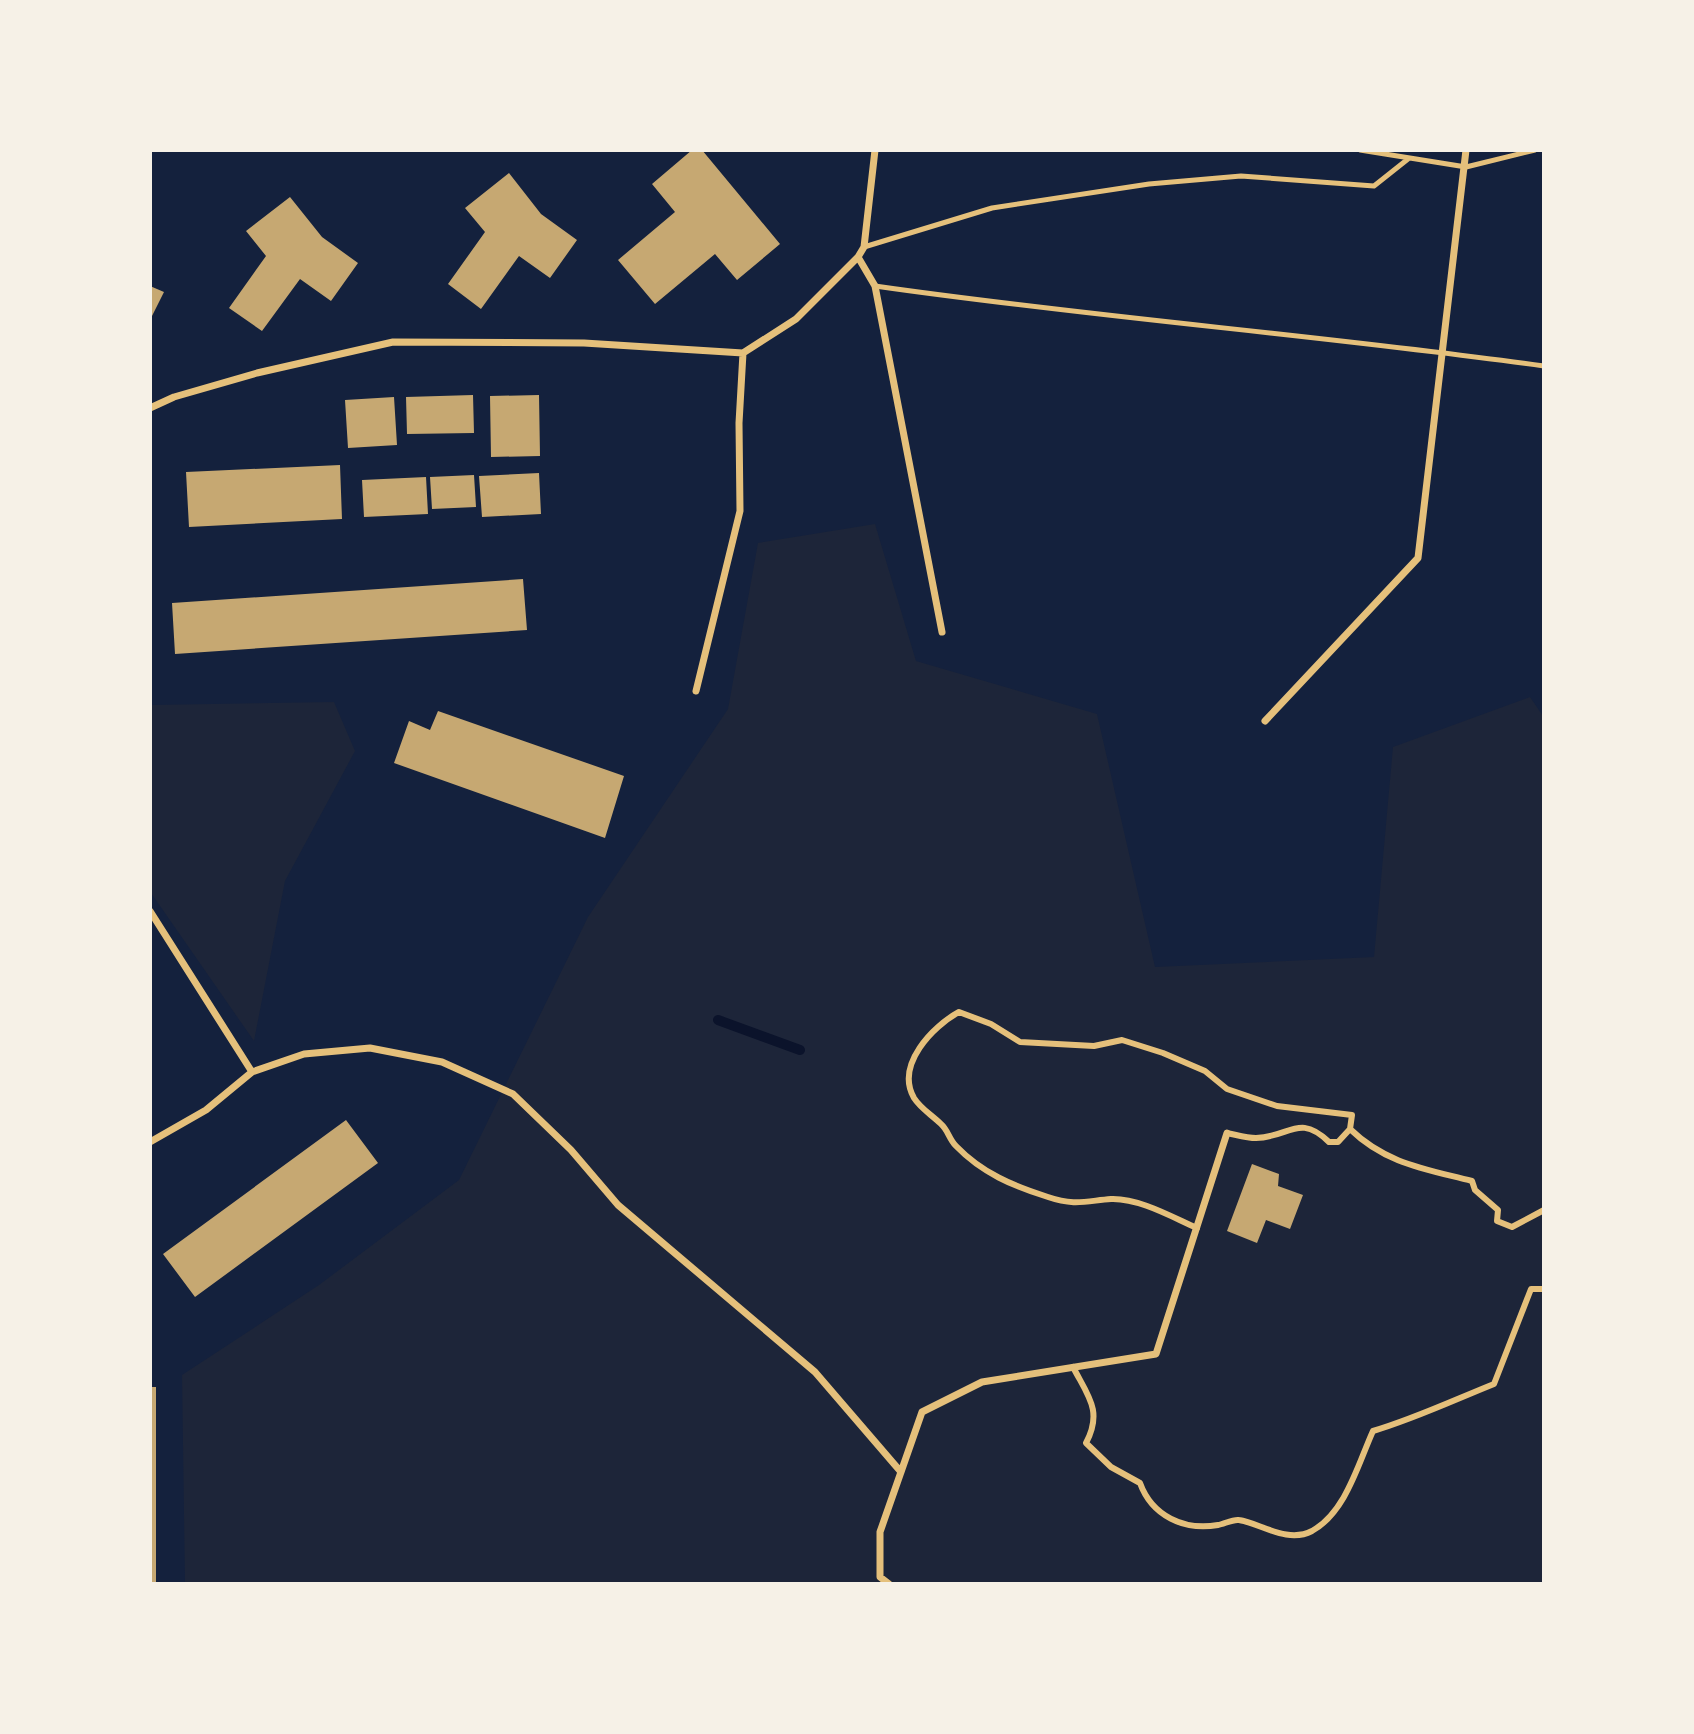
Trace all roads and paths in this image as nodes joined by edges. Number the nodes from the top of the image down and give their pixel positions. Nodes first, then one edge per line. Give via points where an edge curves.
1 (875, 150) edge
2 (1360, 150) edge
3 (1466, 150) edge
4 (1535, 150) edge
5 (1408, 159) junction
6 (1466, 167) junction
7 (864, 247) junction
8 (858, 257) junction
9 (875, 286) junction
10 (1444, 352) junction
11 (743, 353) junction
12 (1544, 366) edge
13 (150, 408) edge
14 (942, 632) dead end
15 (696, 691) dead end
16 (1265, 721) dead end
17 (150, 911) edge
18 (251, 1072) junction
19 (1350, 1129) junction
20 (1227, 1133) joint
21 (150, 1142) edge
22 (1544, 1210) edge
23 (1197, 1228) junction
24 (1544, 1289) edge
25 (1073, 1367) junction
26 (901, 1472) junction
27 (889, 1584) edge

1 - 7 street
2 - 5 lane
3 - 6 street
4 - 6 lane
5 - 6 lane
5 - 7 lane via 1374,186 1241,176 1149,184 992,208
6 - 10 street
7 - 8 street
8 - 9 street
8 - 11 street via 796,319
9 - 10 lane via 1035,309
9 - 14 street
10 - 12 lane
10 - 16 street via 1418,558
11 - 13 street via 584,343 393,342 257,373
11 - 15 street via 738,423 740,511
17 - 18 street
18 - 21 street via 206,1110
18 - 26 street via 304,1054 370,1048 442,1062 513,1094 571,1150 618,1205 815,1372
19 - 20 street via 1338,1142 1329,1142 1303,1125 1255,1138
19 - 22 street via 1388,1158 1472,1181 1475,1190 1498,1210 1497,1221 1512,1227
19 - 23 street via 1352,1115 1277,1106 1227,1089 1205,1071 1163,1053 1122,1040 1094,1046 1020,1042 959,1012 930,1033 908,1076 912,1093 952,1143 981,1169 1058,1201 1078,1204 1112,1199
20 - 23 street
23 - 25 street via 1156,1354
24 - 25 street via 1531,1290 1494,1384 1373,1431 1332,1515 1310,1532 1293,1535 1238,1520 1202,1527 1158,1513 1140,1483 1111,1467 1086,1443 1096,1410
25 - 26 street via 982,1382 922,1412
26 - 27 street via 880,1532 880,1577

